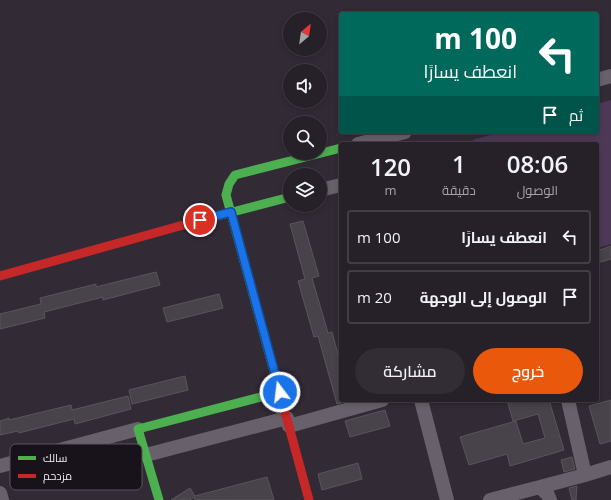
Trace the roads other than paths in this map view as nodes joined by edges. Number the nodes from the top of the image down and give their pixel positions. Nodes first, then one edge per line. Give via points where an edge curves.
1 (611, 76) edge
2 (599, 79) edge
3 (397, 134) edge
4 (366, 142) edge
5 (339, 149) edge
6 (339, 185) edge
7 (327, 188) edge
8 (283, 199) edge
9 (231, 212) junction
10 (0, 276) edge
11 (280, 392) junction
12 (373, 402) edge
13 (422, 402) edge
14 (568, 402) edge
15 (288, 422) junction
16 (138, 429) junction
17 (82, 444) edge
18 (146, 455) junction
19 (10, 463) edge
20 (0, 466) edge
21 (611, 467) edge
22 (585, 475) junction
23 (540, 487) junction
24 (0, 493) edge
25 (2, 500) edge
26 (159, 500) edge
27 (309, 500) edge
28 (447, 500) edge
29 (490, 500) edge
30 (550, 500) edge

1 - 2 street
3 - 4 street
5 - 9 street via 235,175 226,195
6 - 7 street
8 - 9 street
9 - 10 street
9 - 11 street
11 - 15 street
11 - 16 street
12 - 15 street
13 - 28 street
14 - 22 street
15 - 18 street
15 - 27 street
16 - 17 street
16 - 18 street
18 - 26 street
19 - 20 street
21 - 22 street
22 - 23 street
23 - 29 street
23 - 30 street
24 - 25 street

